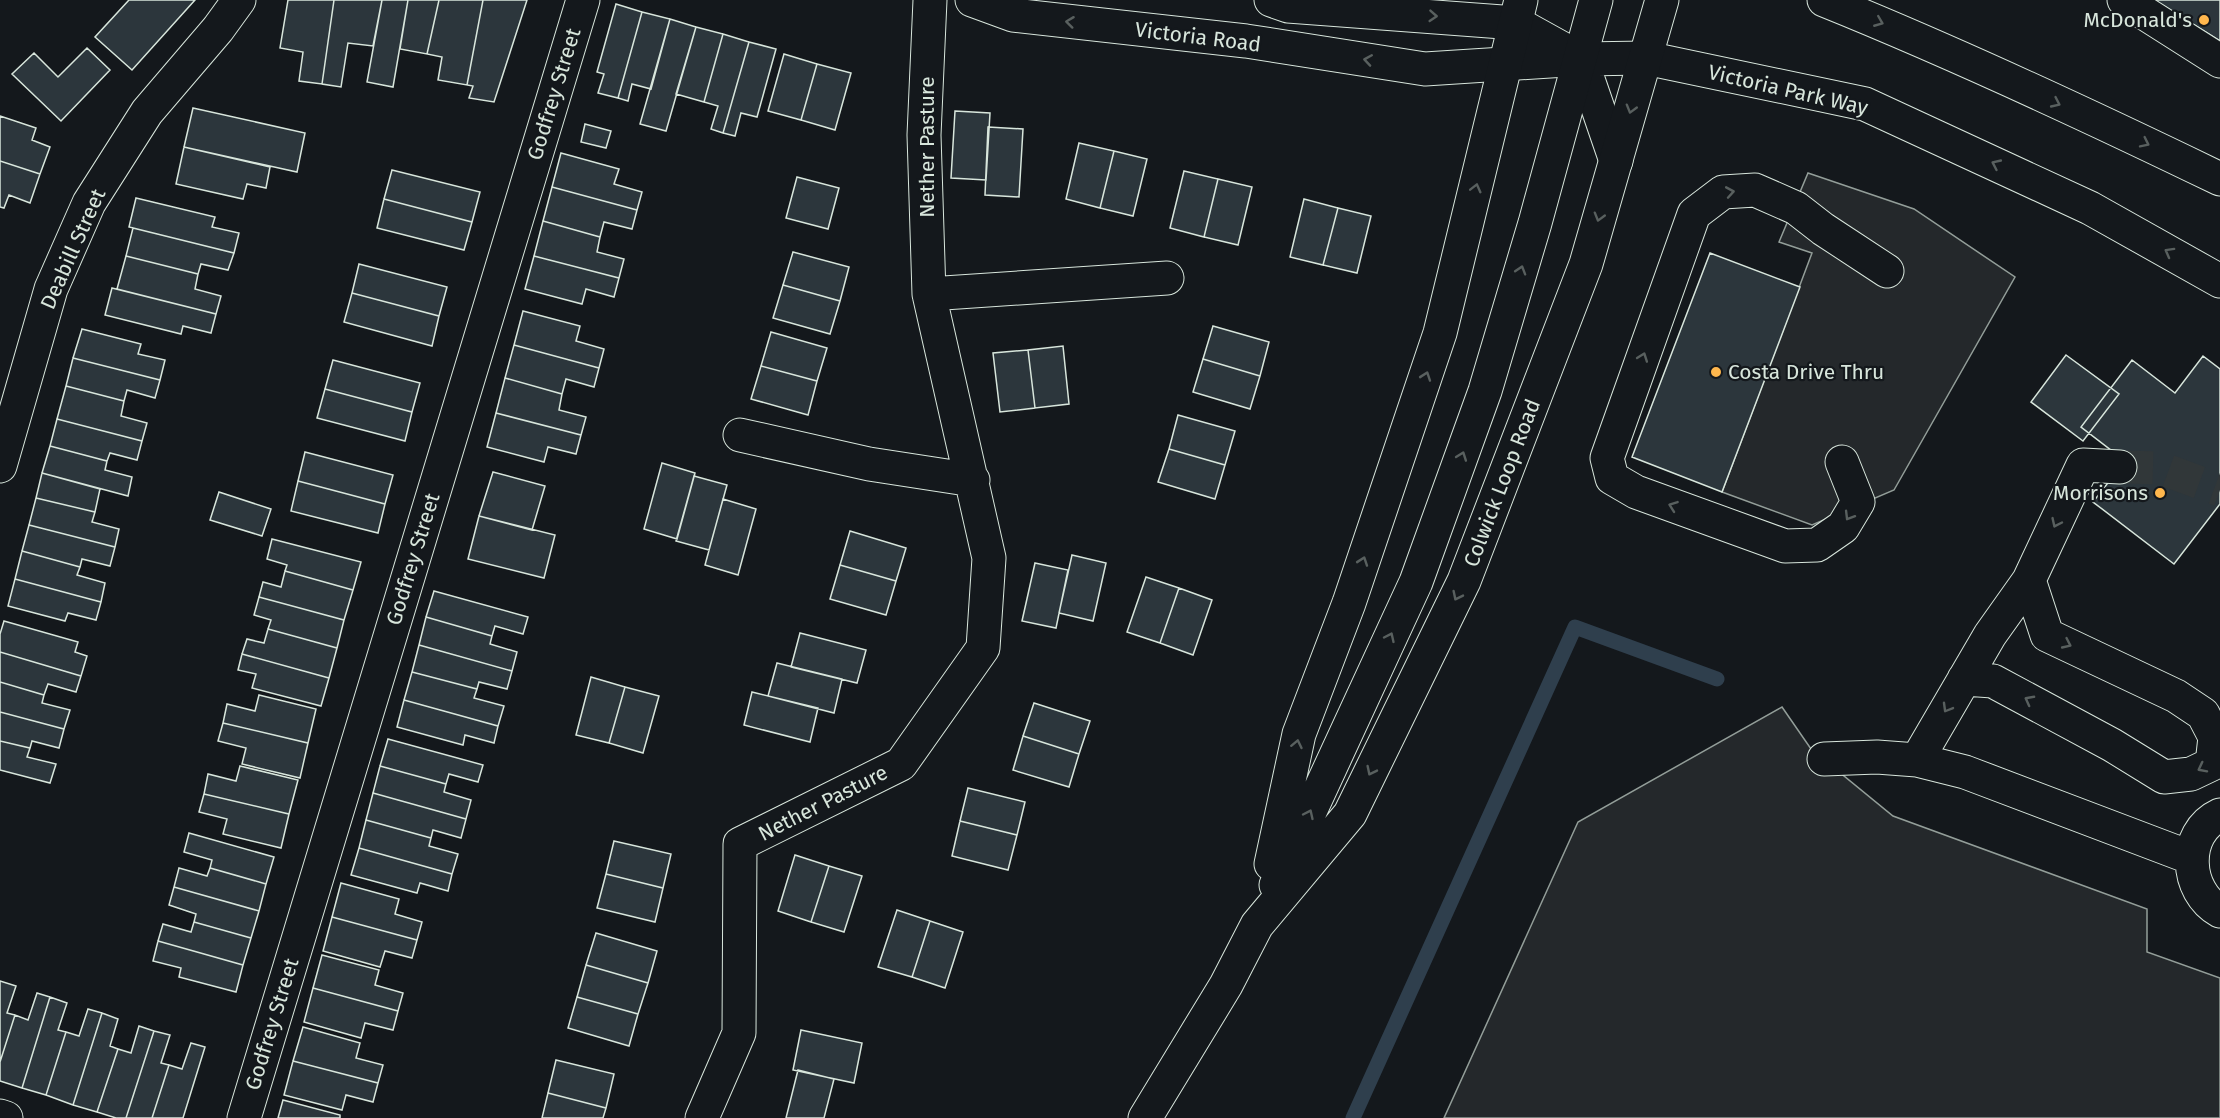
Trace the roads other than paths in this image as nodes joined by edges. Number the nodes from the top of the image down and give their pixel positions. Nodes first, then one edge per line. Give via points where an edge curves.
1 (239, 0) edge
2 (583, 0) edge
3 (930, 0) edge
4 (972, 0) edge
5 (1271, 0) edge
6 (1596, 0) edge
7 (1662, 0) edge
8 (1824, 0) edge
9 (2124, 0) edge
10 (1518, 11) edge
11 (1646, 58) junction
12 (1581, 59) junction
13 (2220, 61) edge
14 (1506, 64) junction
15 (1425, 69) joint
16 (1616, 161) junction
17 (2220, 179) edge
18 (1887, 271) dead end
19 (1167, 278) dead end
20 (2220, 281) edge
21 (929, 294) junction
22 (740, 435) dead end
23 (1842, 462) dead end
24 (0, 466) edge
25 (2120, 467) tunnel mouth
26 (972, 480) junction
27 (2029, 580) junction
28 (1964, 679) junction
29 (1824, 759) dead end
30 (1917, 760) junction
31 (2220, 815) edge
32 (2192, 858) junction
33 (2220, 911) edge
34 (1257, 925) junction
35 (0, 1116) edge
36 (6, 1118) edge
37 (244, 1118) edge
38 (702, 1118) edge
39 (1145, 1118) edge

1 - 24 street, Deabill Street via 147,112 89,203 51,289
2 - 37 street, Godfrey Street
3 - 21 street, Nether Pasture via 924,135
15 -> 4 street, Victoria Road via 1246,41 1013,15
5 -> 10 street via 1288,6
6 - 12 street
7 - 11 street, Colwick Loop Road
8 -> 17 street via 1885,24
9 - 13 street
10 - 12 street
10 - 14 street, Colwick Loop Road
11 - 12 street, Victoria Park Way
11 -> 16 street, Colwick Loop Road
20 -> 11 street, Victoria Park Way via 2090,208 1865,104
12 - 14 street, Victoria Park Way
12 - 16 street
34 -> 12 street via 1416,582 1485,391
14 - 15 street, Victoria Park Way
34 -> 14 street, Colwick Loop Road via 1299,734 1349,603 1440,333
16 -> 34 street, Colwick Loop Road via 1586,264 1464,581 1350,814
23 -> 18 street via 1857,502 1843,527 1817,545 1785,546 1636,492 1612,478 1607,458 1694,214 1722,192 1755,190 1796,208
19 - 21 street
21 - 26 street, Nether Pasture
22 - 26 street via 868,464
25 -> 27 street via 2083,465
26 - 38 street, Nether Pasture via 989,558 983,648 901,764 740,844 739,1034
27 - 28 street
27 -> 28 street via 2047,635 2176,696 2203,714 2215,737 2212,764 2191,774 2164,777 2112,744 1993,681
28 -> 30 street
29 - 30 street
30 - 32 street via 1965,772
31 - 32 street via 2200,832
32 - 33 street via 2192,874 2199,892
34 - 39 street, Colwick Loop Road via 1226,985
35 - 36 street

